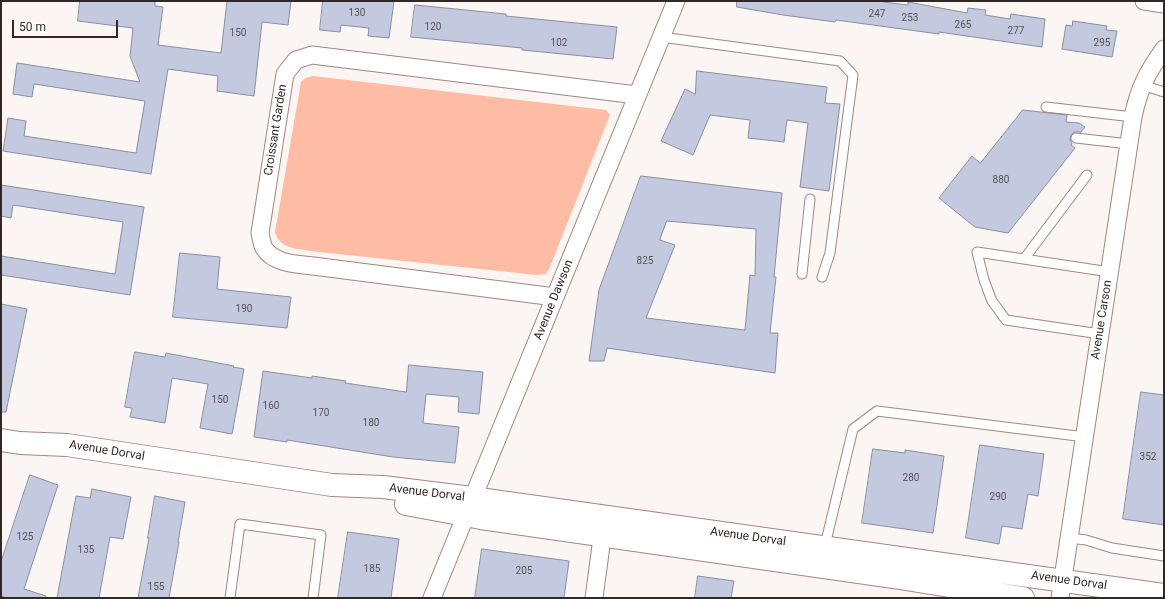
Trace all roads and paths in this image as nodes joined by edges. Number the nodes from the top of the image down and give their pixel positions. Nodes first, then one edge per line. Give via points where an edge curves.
1 (676, 1) edge
2 (1144, 1) edge
3 (1164, 4) edge
4 (661, 37) junction
5 (1164, 49) edge
6 (1142, 85) junction
7 (1164, 92) edge
8 (637, 95) junction
9 (1046, 107) dead end
10 (1133, 117) junction
11 (1076, 138) dead end
12 (1129, 144) junction
13 (1087, 175) dead end
14 (810, 199) dead end
15 (1024, 259) junction
16 (1110, 272) junction
17 (802, 274) dead end
18 (822, 277) dead end
19 (555, 297) junction
20 (1100, 334) junction
21 (1085, 437) junction
22 (1, 440) edge
23 (469, 506) junction
24 (603, 526) junction
25 (1069, 538) junction
26 (826, 548) junction
27 (1164, 556) edge
28 (1062, 589) edge
29 (1164, 595) edge
30 (230, 598) edge
31 (313, 598) edge
32 (432, 598) edge
33 (594, 598) edge
34 (1023, 598) edge

1 - 4 street, Avenue Dawson
2 - 3 street
4 - 8 street, Avenue Dawson
4 - 18 lane via 840,61 853,75 830,253
5 - 6 street, Avenue Carson
6 - 7 lane
6 - 10 street, Avenue Carson
8 - 19 street, Avenue Dawson
8 - 19 street, Croissant Garden via 312,55 296,60 285,74 260,233 264,248 271,256 282,261 313,266
9 - 10 lane
10 - 12 street, Avenue Carson
11 - 12 lane
12 - 16 street, Avenue Carson
13 - 15 lane
14 - 17 lane
15 - 16 lane
15 - 20 lane via 977,252 992,301 1006,320
16 - 20 street, Avenue Carson
19 - 23 street, Avenue Dawson
20 - 21 street, Avenue Carson
21 - 25 street, Avenue Carson
21 - 26 lane via 877,411 853,429
22 - 23 street, Avenue Dorval via 67,445 332,485 381,500
23 - 24 street, Avenue Dorval
23 - 32 street, Avenue Dawson
24 - 26 street, Avenue Dorval
24 - 33 street
24 - 34 street, Avenue Dorval
25 - 27 lane
25 - 28 street, Avenue Carson
26 - 28 street, Avenue Dorval
28 - 29 street, Avenue Dorval
30 - 31 lane via 240,524 321,536

